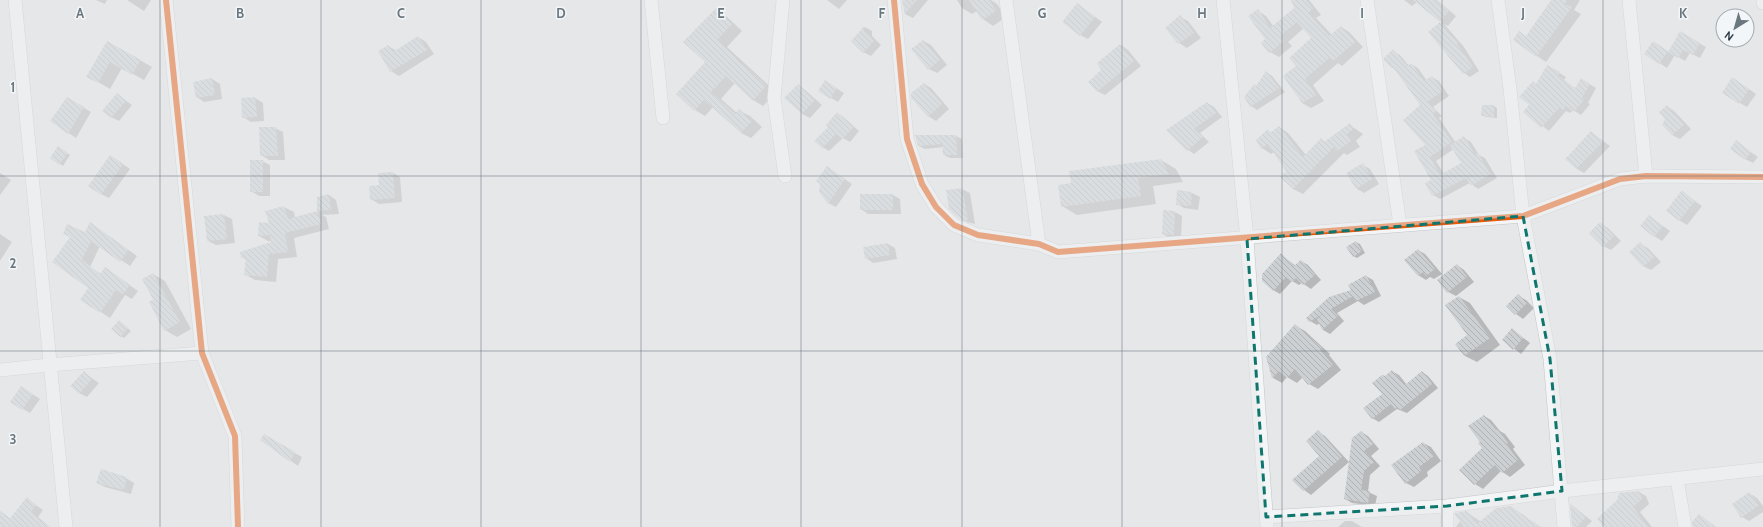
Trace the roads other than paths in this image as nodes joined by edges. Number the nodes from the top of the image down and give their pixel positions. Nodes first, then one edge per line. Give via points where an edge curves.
1 (15, 0) edge
2 (166, 0) edge
3 (651, 0) edge
4 (783, 0) edge
5 (894, 0) edge
6 (1006, 0) edge
7 (1223, 0) edge
8 (1367, 0) edge
9 (1498, 0) edge
10 (1629, 0) edge
11 (1763, 0) edge
12 (1763, 3) edge
13 (663, 118) dead end
14 (785, 176) dead end
15 (1646, 176) junction
16 (1763, 177) edge
17 (1524, 216) junction
18 (1400, 225) junction
19 (1247, 239) junction
20 (1039, 244) junction
21 (202, 353) junction
22 (49, 364) junction
23 (0, 370) edge
24 (1763, 469) edge
25 (1677, 479) junction
26 (1562, 491) junction
27 (1447, 506) junction
28 (1267, 524) edge
29 (66, 527) edge
30 (238, 527) edge
31 (1448, 527) edge
32 (1564, 527) edge
33 (1685, 527) edge

1 - 22 street
2 - 21 street
3 - 13 street
4 - 14 street via 774,98
5 - 20 street via 907,139 922,184 936,207 954,225 978,235
6 - 20 street
7 - 19 street
8 - 18 street
9 - 17 street
10 - 15 street
11 - 12 street
15 - 16 street
15 - 17 street via 1620,179
17 - 18 street
17 - 26 street via 1550,358
18 - 19 street
19 - 20 street via 1058,252
19 - 28 street
21 - 22 street
21 - 30 street via 235,436
22 - 23 street
22 - 29 street
24 - 25 street
25 - 26 street
25 - 33 street
26 - 27 street
26 - 32 street
27 - 28 street
27 - 31 street

